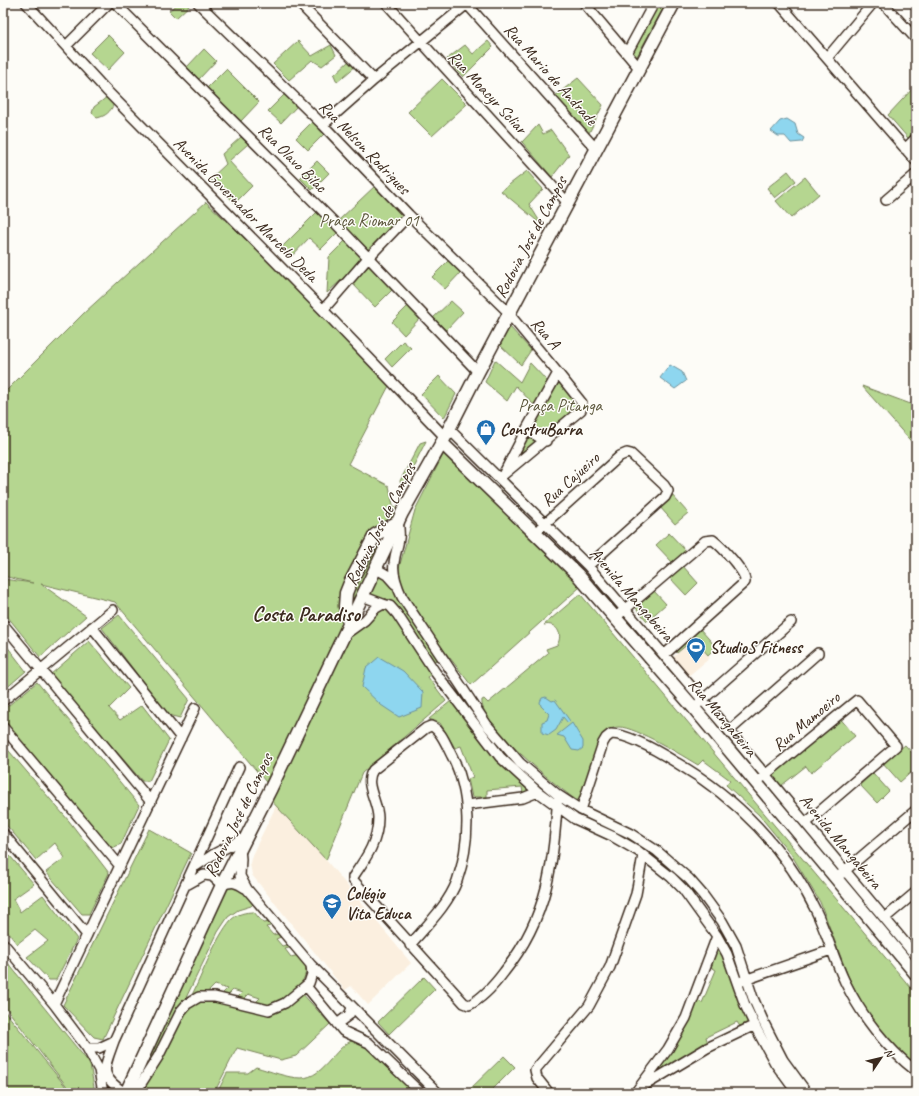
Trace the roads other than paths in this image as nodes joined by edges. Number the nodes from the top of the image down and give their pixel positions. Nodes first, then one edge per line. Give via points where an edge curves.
1 (26, 3) edge
2 (109, 3) edge
3 (115, 3) edge
4 (198, 3) edge
5 (299, 3) edge
6 (386, 3) edge
7 (584, 3) edge
8 (654, 3) edge
9 (674, 3) edge
10 (779, 3) edge
11 (873, 3) edge
12 (884, 3) edge
13 (467, 4) edge
14 (916, 39) edge
15 (421, 43) junction
16 (66, 46) junction
17 (627, 52) junction
18 (827, 58) junction
19 (639, 68) junction
20 (374, 80) junction
21 (323, 125) junction
22 (916, 138) edge
23 (596, 149) junction
24 (905, 149) junction
25 (916, 161) edge
26 (916, 174) edge
27 (886, 200) dead end
28 (567, 202) junction
29 (409, 215) junction
30 (368, 258) junction
31 (323, 310) junction
32 (509, 314) junction
33 (478, 372) junction
34 (558, 373) junction
35 (526, 430) junction
36 (445, 437) junction
37 (546, 441) junction
38 (502, 477) junction
39 (398, 522) junction
40 (540, 528) junction
41 (588, 566) junction
42 (360, 567) junction
43 (375, 568) junction
44 (350, 583) junction
45 (396, 585) junction
46 (362, 596) junction
47 (383, 604) junction
48 (626, 609) junction
49 (113, 610) dead end
50 (616, 617) junction
51 (791, 622) dead end
52 (349, 623) junction
53 (3, 624) edge
54 (92, 627) junction
55 (343, 636) junction
56 (818, 653) dead end
57 (664, 654) junction
58 (440, 655) junction
59 (430, 664) junction
60 (41, 670) junction
61 (468, 696) junction
62 (3, 701) edge
63 (458, 702) junction
64 (698, 704) junction
65 (196, 708) dead end
66 (3, 727) edge
67 (729, 731) junction
68 (181, 738) junction
69 (239, 767) dead end
70 (761, 779) junction
71 (538, 792) junction
72 (558, 794) junction
73 (151, 802) junction
74 (467, 805) junction
75 (557, 806) junction
76 (581, 810) junction
77 (916, 810) edge
78 (806, 823) junction
79 (3, 833) edge
80 (243, 844) junction
81 (205, 846) junction
82 (214, 854) junction
83 (644, 855) junction
84 (120, 866) junction
85 (196, 866) junction
86 (845, 870) junction
87 (689, 879) junction
88 (836, 879) junction
89 (222, 885) junction
90 (186, 886) junction
91 (247, 889) junction
92 (683, 889) junction
93 (916, 892) edge
94 (885, 918) junction
95 (87, 935) junction
96 (718, 936) junction
97 (3, 943) edge
98 (410, 945) junction
99 (832, 950) junction
100 (916, 956) edge
101 (311, 965) junction
102 (916, 974) edge
103 (748, 979) junction
104 (738, 984) junction
105 (306, 986) junction
106 (54, 1004) junction
107 (352, 1008) junction
108 (337, 1024) junction
109 (755, 1025) junction
110 (114, 1041) junction
111 (86, 1048) junction
112 (102, 1068) junction
113 (916, 1071) edge
114 (637, 1091) edge
115 (103, 1093) edge
116 (126, 1093) edge
117 (136, 1093) edge
118 (421, 1093) edge
119 (438, 1093) edge
120 (549, 1093) edge
121 (797, 1093) edge
122 (807, 1093) edge

1 - 16 street, Avenida Governador Marcelo Deda
2 - 16 street
3 - 30 street, Rua Olavo Bilac
4 - 21 street, Rua Nelson Rodrigues
5 - 20 street
6 - 15 street, Rua Moacyr Scliar
7 - 17 street
8 - 17 street
9 - 19 main road, Rodovia José de Campos
10 - 18 street
11 - 18 street
12 - 14 street
13 - 15 street
13 - 23 street, Rua Mario de Andrade
15 - 20 street
15 - 28 street, Rua Moacyr Scliar
16 - 31 street, Avenida Governador Marcelo Deda
17 - 19 street
18 - 24 street
19 - 23 main road, Rodovia José de Campos
20 - 21 street
21 - 29 street, Rua Nelson Rodrigues
22 - 24 street
23 - 28 main road, Rodovia José de Campos
24 - 25 street
26 - 27 street
28 - 32 main road, Rodovia José de Campos
29 - 30 street
29 - 32 street, Rua Nelson Rodrigues
30 - 31 street
30 - 33 street, Rua Olavo Bilac
31 - 36 street, Avenida Governador Marcelo Deda
32 - 33 main road, Rodovia José de Campos
32 - 34 street, Rua A
33 - 36 main road, Rodovia José de Campos
34 - 35 street
34 - 37 street via 583,407
35 - 37 street
35 - 38 street
36 - 38 street, Avenida Mangabeira
36 - 39 main road, Rodovia José de Campos
36 - 40 main road, Rua Mangabeira
37 - 38 street
38 - 40 street, Avenida Mangabeira
39 - 42 main road via 375,535
39 - 43 main road, Rodovia José de Campos
39 - 45 street via 401,534 393,564
40 - 41 street, Avenida Mangabeira
40 - 41 street, Rua Cajueiro via 620,456 631,454 668,491
40 - 50 main road, Rua Mangabeira
41 - 48 street, Avenida Mangabeira
42 - 43 main road
42 - 44 main road
43 - 45 street via 387,575
43 - 46 main road, Rodovia José de Campos
44 - 46 main road via 354,591
44 - 52 main road via 345,606
45 - 58 street
46 - 47 street
46 - 52 main road, Rodovia José de Campos
47 - 55 street
47 - 59 street via 390,606 397,614
48 - 50 street
48 - 57 street, Avenida Mangabeira
48 - 57 street via 708,539 719,544 746,579 743,586
49 - 54 street
50 - 64 main road, Rua Mangabeira
51 - 64 street
52 - 55 main road, Rodovia José de Campos
53 - 60 street
54 - 60 street
54 - 68 street
55 - 80 main road, Rodovia José de Campos
56 - 67 street
57 - 64 street, Avenida Mangabeira
58 - 59 street
58 - 61 street
59 - 63 street
60 - 62 street
60 - 73 street
61 - 63 street
61 - 72 street via 500,742 520,763
63 - 71 street via 500,758
64 - 67 street, Avenida Mangabeira
64 - 70 main road, Rua Mangabeira
65 - 68 street
66 - 84 street
67 - 70 street, Avenida Mangabeira
68 - 73 street
69 - 81 street
70 - 78 street, Avenida Mangabeira
70 - 78 street, Rua Mamoeiro via 857,700 896,746
70 - 88 main road, Rua Mangabeira
71 - 74 street via 522,798
71 - 75 street
72 - 75 street
72 - 76 street
73 - 84 street
74 - 98 street via 465,846 457,881 439,912
74 - 98 street via 457,769 434,727 426,728 370,774 370,788 376,802 378,818 376,836 371,850 353,880
75 - 83 street via 575,819 612,836
75 - 98 street via 553,858 535,922 518,956 495,984 471,1004 466,1005
76 - 87 street via 642,840
76 - 99 street via 604,743 611,734 623,736 665,756 702,778 734,802 759,828 794,874 816,911
77 - 86 street
78 - 86 street, Avenida Mangabeira
79 - 95 street
80 - 82 street
80 - 89 main road, Rodovia José de Campos
80 - 91 street via 240,876
81 - 82 street
81 - 85 street
82 - 85 street
83 - 92 street
83 - 120 street via 636,894 610,967 589,1006 534,1070
84 - 95 street
85 - 90 street
86 - 88 street
86 - 94 street, Avenida Mangabeira
87 - 92 street
87 - 103 street via 722,921 736,946
88 - 102 main road, Rua Mangabeira
89 - 90 street via 212,876 204,875
89 - 91 street via 231,881
89 - 116 main road, Rodovia José de Campos
90 - 110 street
91 - 101 street
92 - 96 street
93 - 94 street
94 - 100 street, Avenida Mangabeira
95 - 106 street
96 - 104 street
96 - 114 street via 686,1018 668,1049
97 - 106 street
99 - 103 street
99 - 113 street via 845,982 862,1012 884,1042
101 - 105 street via 311,979
101 - 107 street
103 - 104 street
103 - 122 street via 753,998 783,1060
104 - 109 street
105 - 108 street
105 - 117 street via 285,1004 269,1010 215,997 206,996 193,1000 180,1011 158,1057
106 - 111 street
107 - 108 street via 350,1015
107 - 119 street
108 - 118 street via 343,1031 361,1037 378,1050
109 - 114 street via 706,1048
109 - 121 street via 775,1063
110 - 111 street via 100,1048
110 - 112 street
111 - 112 street
112 - 115 street
112 - 116 street via 112,1084

